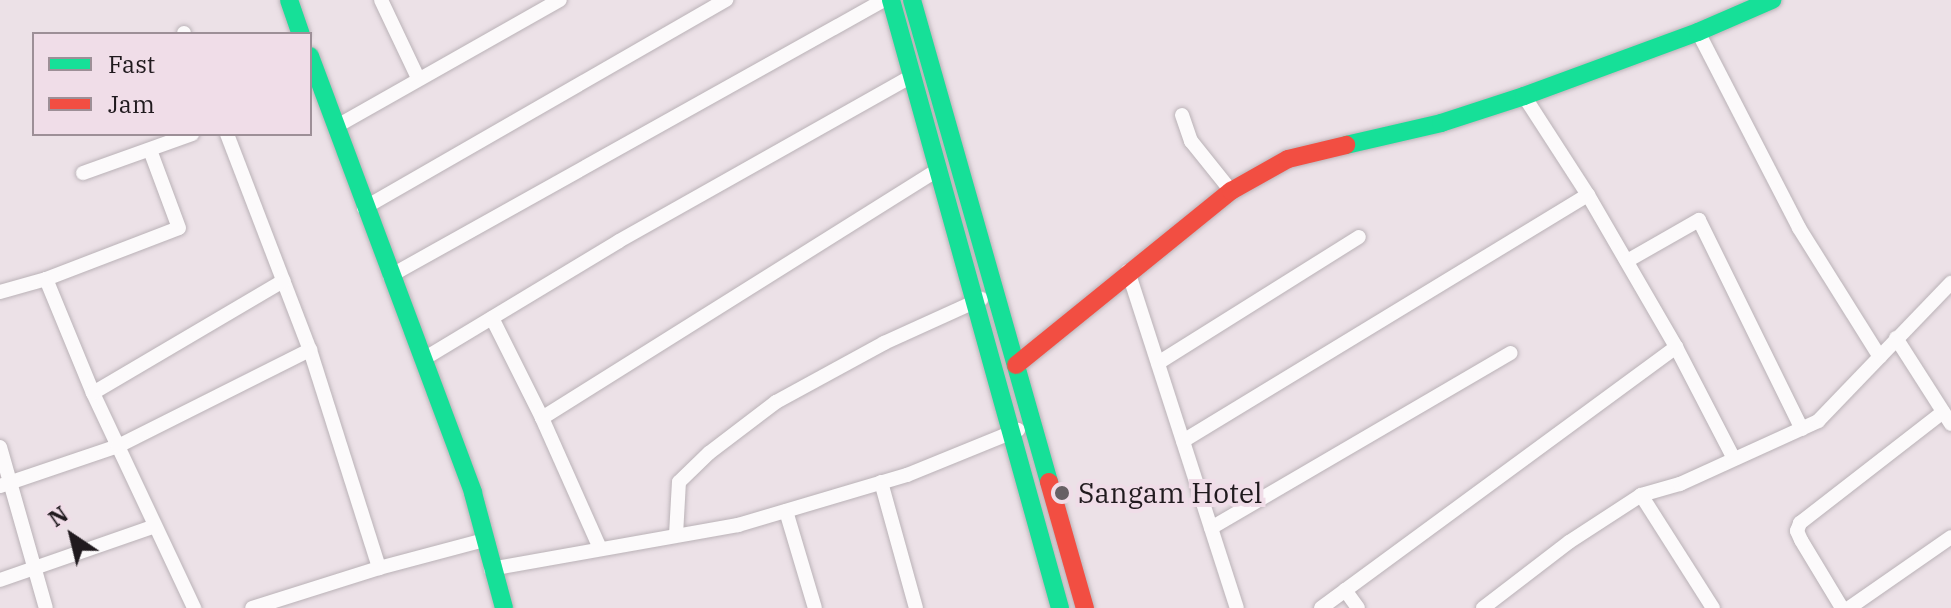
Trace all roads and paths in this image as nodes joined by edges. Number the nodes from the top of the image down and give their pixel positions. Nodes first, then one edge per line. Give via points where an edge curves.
1 (289, 0) edge
2 (381, 0) edge
3 (560, 0) edge
4 (726, 0) edge
5 (884, 0) edge
6 (891, 0) edge
7 (912, 0) edge
8 (1772, 0) edge
9 (300, 32) edge
10 (1698, 32) junction
11 (912, 76) junction
12 (418, 78) junction
13 (315, 86) edge
14 (1524, 96) junction
15 (1182, 115) dead end
16 (337, 126) junction
17 (187, 136) edge
18 (228, 136) edge
19 (150, 150) junction
20 (938, 170) junction
21 (83, 173) dead end
22 (1231, 191) junction
23 (1588, 195) junction
24 (364, 208) junction
25 (1359, 237) dead end
26 (1627, 261) junction
27 (1128, 271) junction
28 (390, 276) junction
29 (46, 279) junction
30 (283, 281) junction
31 (1951, 283) edge
32 (0, 292) edge
33 (995, 292) junction
34 (975, 302) junction
35 (492, 318) junction
36 (1896, 338) junction
37 (1676, 347) junction
38 (310, 350) junction
39 (1511, 353) dead end
40 (1880, 357) junction
41 (422, 360) junction
42 (1158, 363) junction
43 (1016, 365) junction
44 (93, 393) junction
45 (542, 418) junction
46 (1947, 418) edge
47 (1033, 425) junction
48 (1802, 429) junction
49 (1011, 433) junction
50 (1183, 441) junction
51 (118, 446) junction
52 (0, 447) edge
53 (1734, 459) junction
54 (881, 482) junction
55 (5, 485) edge
56 (1641, 495) junction
57 (786, 511) junction
58 (155, 526) junction
59 (1211, 528) junction
60 (676, 535) junction
61 (1951, 537) edge
62 (484, 540) junction
63 (600, 548) junction
64 (379, 568) junction
65 (491, 569) junction
66 (33, 570) junction
67 (0, 580) edge
68 (1345, 590) junction
69 (46, 608) edge
70 (194, 608) edge
71 (252, 608) edge
72 (504, 608) edge
73 (815, 608) edge
74 (916, 608) edge
75 (1060, 608) edge
76 (1085, 608) edge
77 (1237, 608) edge
78 (1321, 608) edge
79 (1358, 608) edge
80 (1483, 608) edge
81 (1713, 608) edge
82 (1842, 608) edge
83 (1849, 608) edge

1 - 9 street
2 - 12 street
3 - 12 street
4 - 24 street
5 - 28 street
6 - 11 street
7 - 33 street
8 - 10 street
10 - 14 street
10 - 40 street via 1799,228
11 - 20 street
11 - 35 street
12 - 16 street
13 - 16 street
14 - 22 street via 1441,123 1288,159
14 - 23 street
15 - 22 street via 1191,141
16 - 24 street
17 - 19 street
18 - 30 street
19 - 21 street
19 - 29 street via 179,228
20 - 34 street
20 - 45 street
22 - 27 street
23 - 26 street
23 - 50 street
24 - 28 street
25 - 42 street
26 - 37 street
26 - 48 street via 1699,220
27 - 42 street
27 - 43 street
28 - 41 street
29 - 32 street
29 - 44 street
30 - 38 street
30 - 44 street
31 - 36 street
33 - 34 street
33 - 43 street
34 - 49 street
34 - 60 street via 884,343 776,402 709,453 679,482
35 - 41 street
35 - 45 street
36 - 40 street
36 - 46 street
37 - 53 street
37 - 68 street
38 - 51 street
38 - 64 street
39 - 59 street
40 - 48 street via 1835,406
41 - 62 street via 473,493
42 - 50 street
43 - 47 street
44 - 51 street
45 - 63 street
46 - 82 street via 1800,523 1801,540
47 - 49 street
47 - 76 street
48 - 53 street
49 - 54 street
49 - 75 street
50 - 59 street
51 - 55 street
51 - 58 street
52 - 55 street
53 - 56 street
54 - 57 street
54 - 74 street
55 - 66 street
56 - 80 street
56 - 81 street
57 - 60 street
57 - 73 street
58 - 66 street
58 - 70 street
59 - 77 street
60 - 63 street
61 - 83 street
62 - 64 street
62 - 65 street
63 - 65 street
64 - 71 street
65 - 72 street
66 - 67 street
66 - 69 street
68 - 78 street
68 - 79 street

